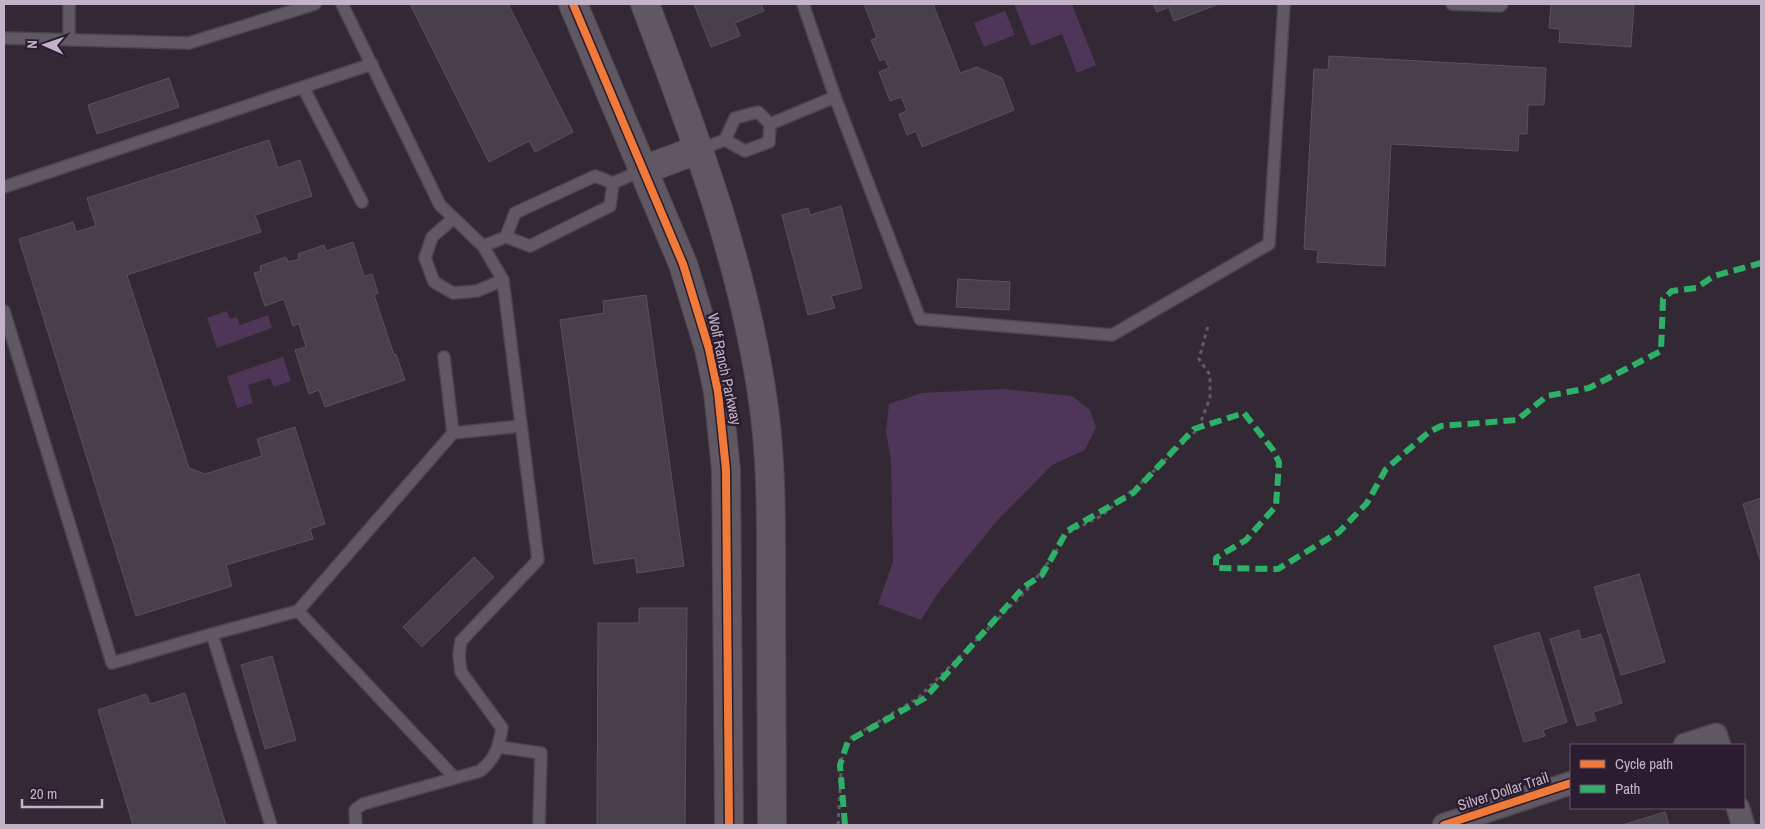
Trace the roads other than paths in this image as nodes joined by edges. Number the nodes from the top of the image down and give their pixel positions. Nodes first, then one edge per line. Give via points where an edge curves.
1 (69, 4) edge
2 (315, 4) edge
3 (342, 4) edge
4 (573, 4) edge
5 (645, 4) edge
6 (803, 4) edge
7 (1284, 4) edge
8 (1452, 4) edge
9 (1502, 4) edge
10 (4, 38) edge
11 (69, 40) junction
12 (372, 64) junction
13 (304, 87) junction
14 (835, 97) junction
15 (770, 124) junction
16 (725, 140) junction
17 (700, 149) junction
18 (643, 170) junction
19 (613, 183) junction
20 (4, 187) edge
21 (362, 202) dead end
22 (454, 218) junction
23 (506, 237) junction
24 (484, 246) junction
25 (503, 280) junction
26 (4, 311) edge
27 (444, 357) dead end
28 (521, 426) junction
29 (452, 433) junction
30 (298, 610) junction
31 (212, 634) junction
32 (1688, 744) edge
33 (1719, 744) edge
34 (499, 747) junction
35 (454, 777) junction
36 (1570, 783) edge
37 (1738, 809) edge
38 (271, 825) edge
39 (356, 825) edge
40 (539, 825) edge
41 (730, 825) edge
42 (772, 825) edge
43 (1444, 825) edge
44 (1743, 825) edge

1 - 11 lane
2 - 11 lane via 189,44
3 - 12 lane
4 - 18 street, Wolf Ranch Parkway
5 - 17 street, Wolf Ranch Parkway
6 - 14 lane
7 - 14 lane via 1269,244 1112,335 920,319
8 - 9 lane
10 - 11 lane
12 - 13 lane
12 - 22 lane via 440,205
13 - 20 lane
13 - 21 lane
14 - 15 lane
15 - 16 lane via 758,112 735,118
15 - 16 lane via 769,142 745,151
16 - 17 lane
17 - 18 street
17 - 42 street, Wolf Ranch Parkway via 739,279 764,408 770,482
18 - 19 lane
18 - 41 street, Wolf Ranch Parkway via 697,304 718,392 724,433
19 - 23 lane via 595,176 515,213
19 - 23 lane via 610,206 530,246
22 - 24 lane
22 - 25 lane via 432,237 424,258 434,282 453,293 478,290
23 - 24 lane
24 - 25 lane
25 - 28 lane
26 - 31 lane via 112,663
27 - 29 lane
28 - 29 lane
28 - 34 lane via 538,560 461,641 458,655 462,672 502,728
29 - 30 lane
30 - 31 lane
30 - 35 lane
31 - 38 lane
32 - 33 street via 1716,735
34 - 35 lane via 492,762 480,771
34 - 40 lane via 540,753
35 - 39 lane via 364,804 355,810
36 - 43 street, Silver Dollar Trail
37 - 44 street

